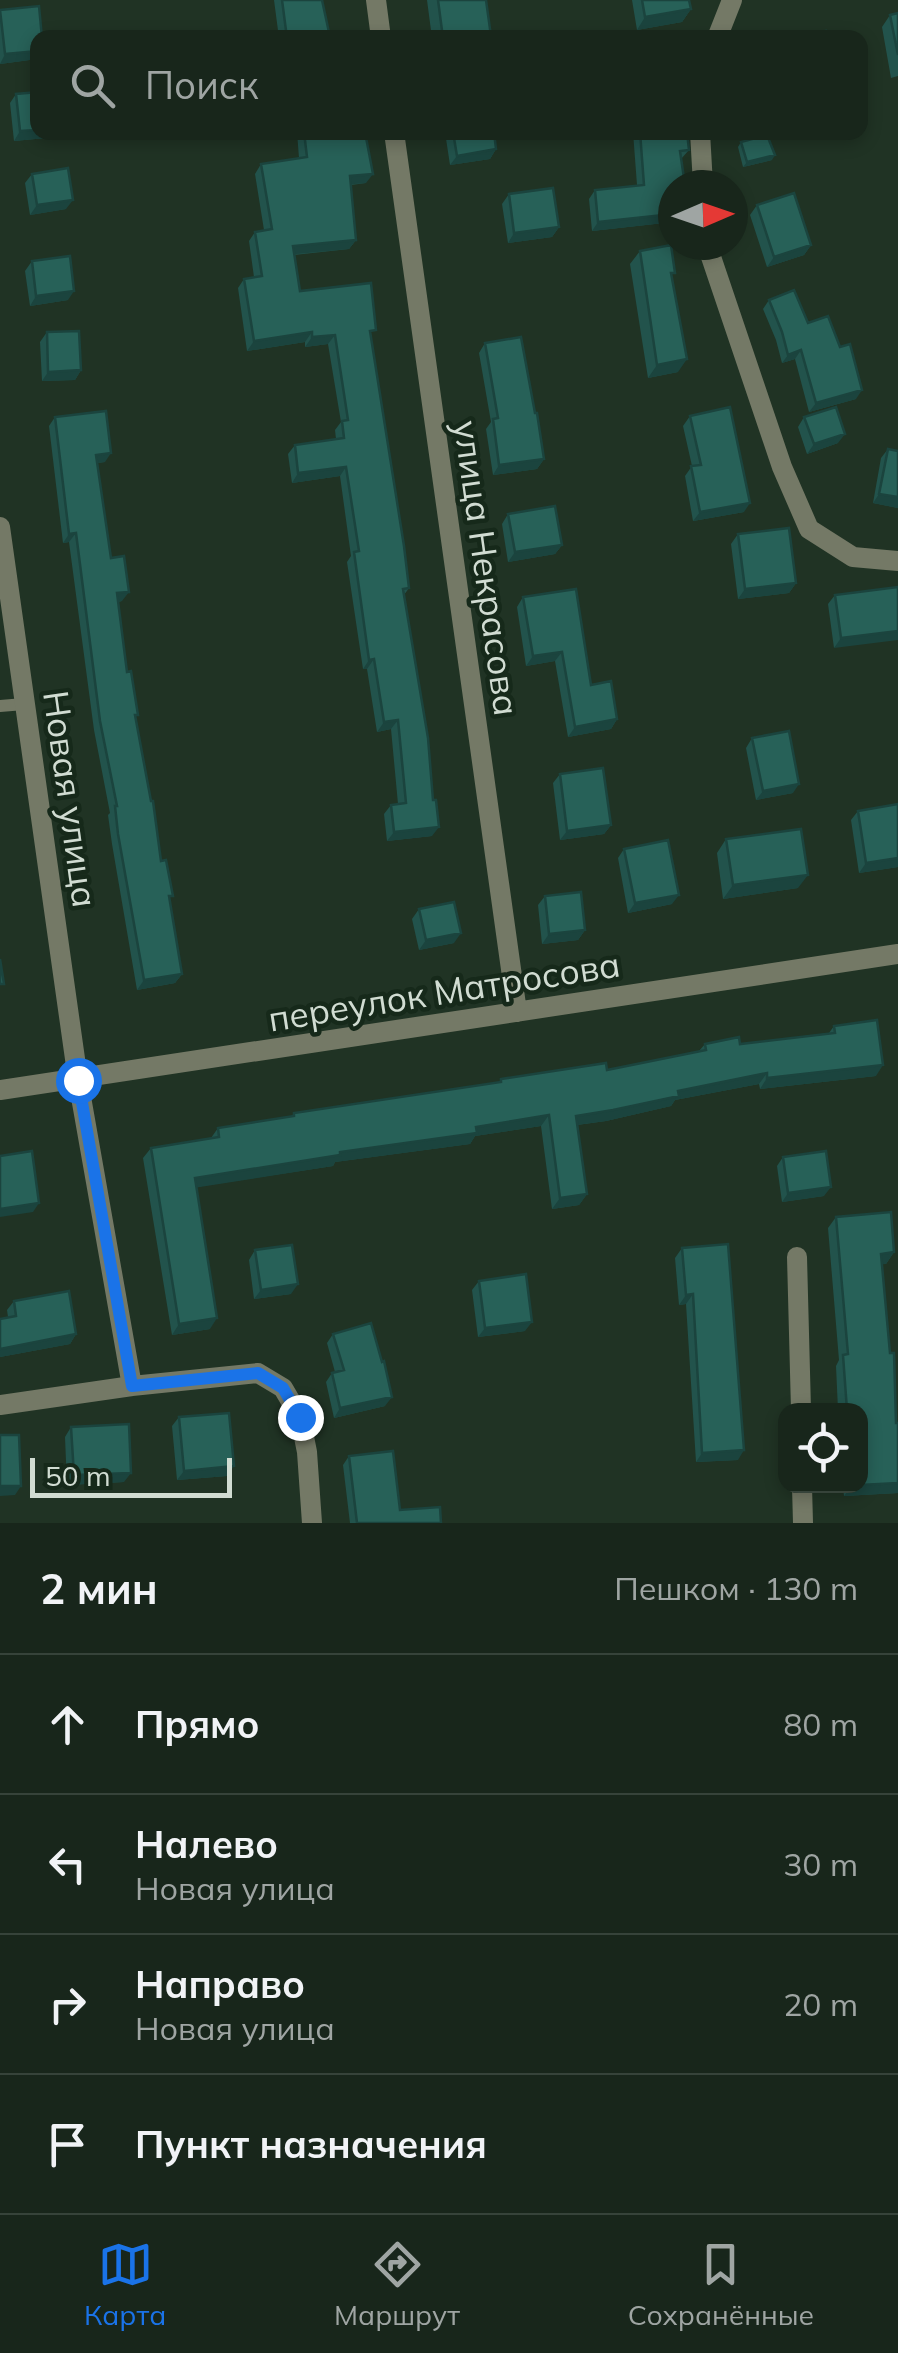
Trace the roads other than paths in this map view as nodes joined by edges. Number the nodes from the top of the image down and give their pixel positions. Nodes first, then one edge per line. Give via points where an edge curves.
1 (376, 0) edge
2 (732, 0) edge
3 (380, 30) edge
4 (720, 30) edge
5 (395, 140) edge
6 (700, 140) edge
7 (702, 170) edge
8 (712, 260) edge
9 (0, 527) edge
10 (898, 561) edge
11 (24, 704) junction
12 (0, 706) edge
13 (898, 954) edge
14 (516, 1012) junction
15 (78, 1080) junction
16 (0, 1090) edge
17 (797, 1257) dead end
18 (132, 1386) junction
19 (801, 1403) edge
20 (0, 1406) edge
21 (802, 1493) edge
22 (312, 1523) edge
23 (803, 1523) edge

1 - 3 street
2 - 4 street
5 - 14 street, улица Некрасова
6 - 7 street
8 - 10 street via 782,467 810,528 853,557
9 - 11 street, Новая улица
11 - 12 lane
11 - 15 street, Новая улица
13 - 14 street, переулок Матросова
14 - 15 street, переулок Матросова
15 - 16 street, переулок Матросова
15 - 18 street, Новая улица
17 - 19 street
18 - 20 street
18 - 22 street via 258,1373 283,1388 300,1417
21 - 23 street

